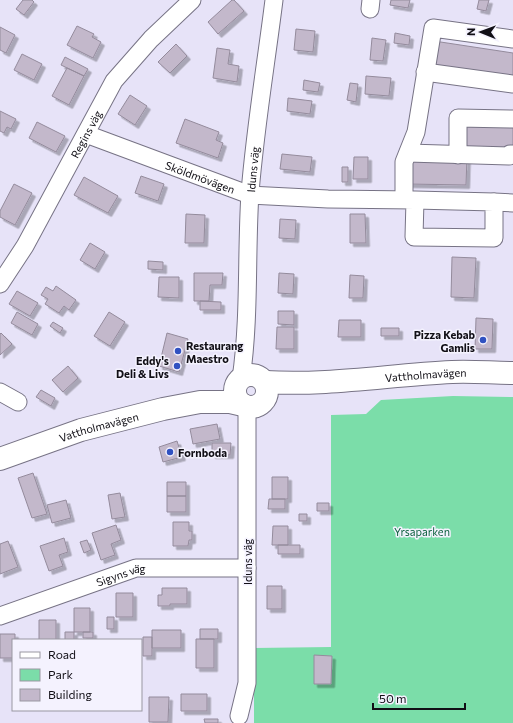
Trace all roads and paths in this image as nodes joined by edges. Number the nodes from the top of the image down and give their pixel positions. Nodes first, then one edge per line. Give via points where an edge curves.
1 (192, 0) edge
2 (274, 0) edge
3 (513, 39) edge
4 (426, 72) junction
5 (513, 84) edge
6 (513, 118) edge
7 (86, 134) junction
8 (408, 153) junction
9 (513, 154) edge
10 (458, 155) junction
11 (250, 194) junction
12 (409, 200) junction
13 (494, 202) junction
14 (513, 203) edge
15 (0, 284) edge
16 (513, 374) edge
17 (251, 390) junction
18 (0, 392) edge
19 (18, 402) dead end
20 (0, 459) edge
21 (247, 568) junction
22 (0, 616) edge
23 (239, 716) dead end

1 - 7 street, Regins väg via 151,39 114,81
2 - 11 street, Iduns väg
3 - 4 street via 433,28
4 - 5 street
4 - 8 street via 416,132
6 - 10 street via 458,118
7 - 11 street, Sköldmövägen
7 - 15 street, Regins väg via 25,246
8 - 10 street
8 - 12 street via 404,162
9 - 10 street
11 - 12 street, Sköldmövägen via 328,199
11 - 17 street, Iduns väg via 246,341
12 - 13 street, Sköldmövägen
12 - 13 street via 414,237 494,238
13 - 14 street, Sköldmövägen
16 - 17 main road, Vattholmavägen via 452,372 314,382
17 - 20 main road, Vattholmavägen via 81,430
17 - 21 street, Iduns väg
18 - 19 street
21 - 22 street, Sigyns väg via 136,568
21 - 23 street, Iduns väg via 246,683

